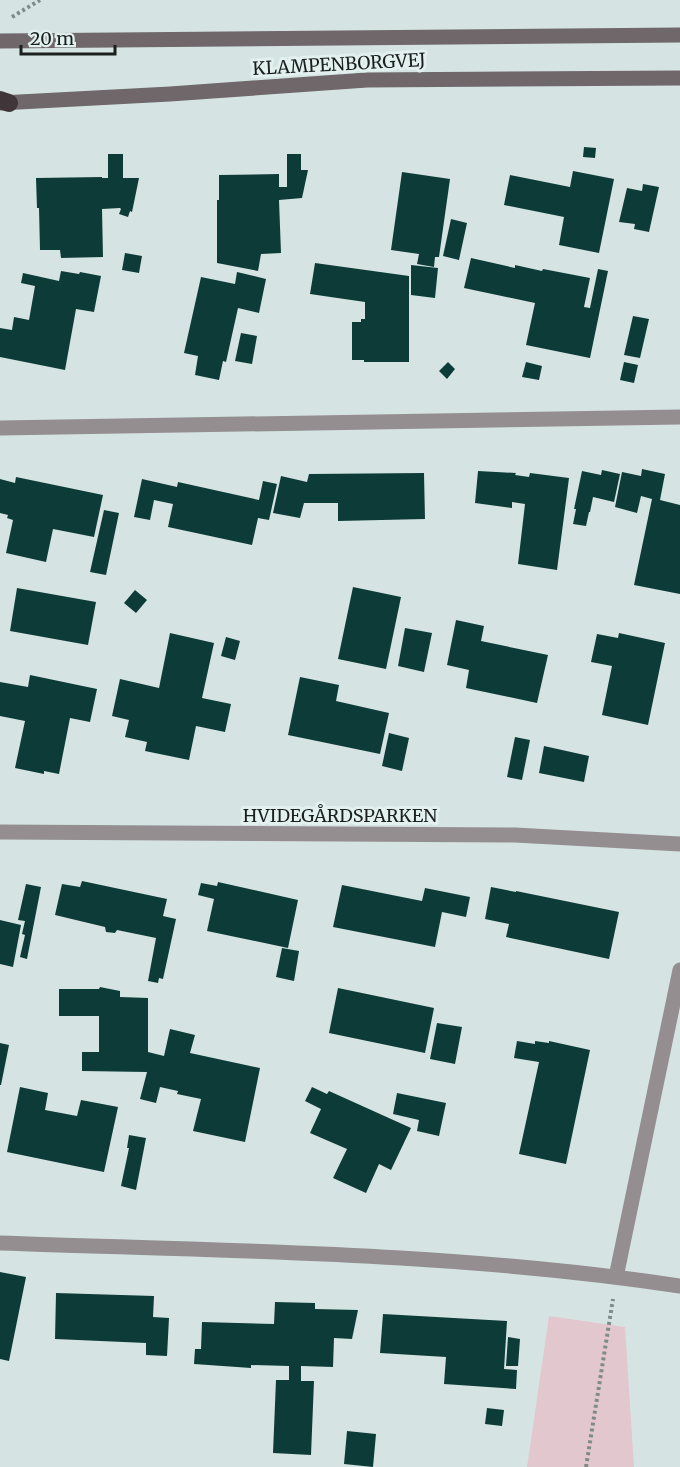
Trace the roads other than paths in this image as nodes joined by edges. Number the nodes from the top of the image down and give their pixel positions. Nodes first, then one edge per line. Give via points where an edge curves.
1 (680, 35) edge
2 (0, 41) edge
3 (680, 78) edge
4 (3, 102) edge
5 (680, 417) edge
6 (0, 428) edge
7 (0, 832) edge
8 (680, 844) edge
9 (680, 970) edge
10 (0, 1243) edge
11 (616, 1276) junction
12 (680, 1286) edge

1 - 2 street, KLAMPENBORGVEJ
3 - 4 street, KLAMPENBORGVEJ via 367,80
5 - 6 street
7 - 8 street, HVIDEGÅRDSPARKEN via 516,836
9 - 11 street
10 - 11 street via 410,1258
11 - 12 street

